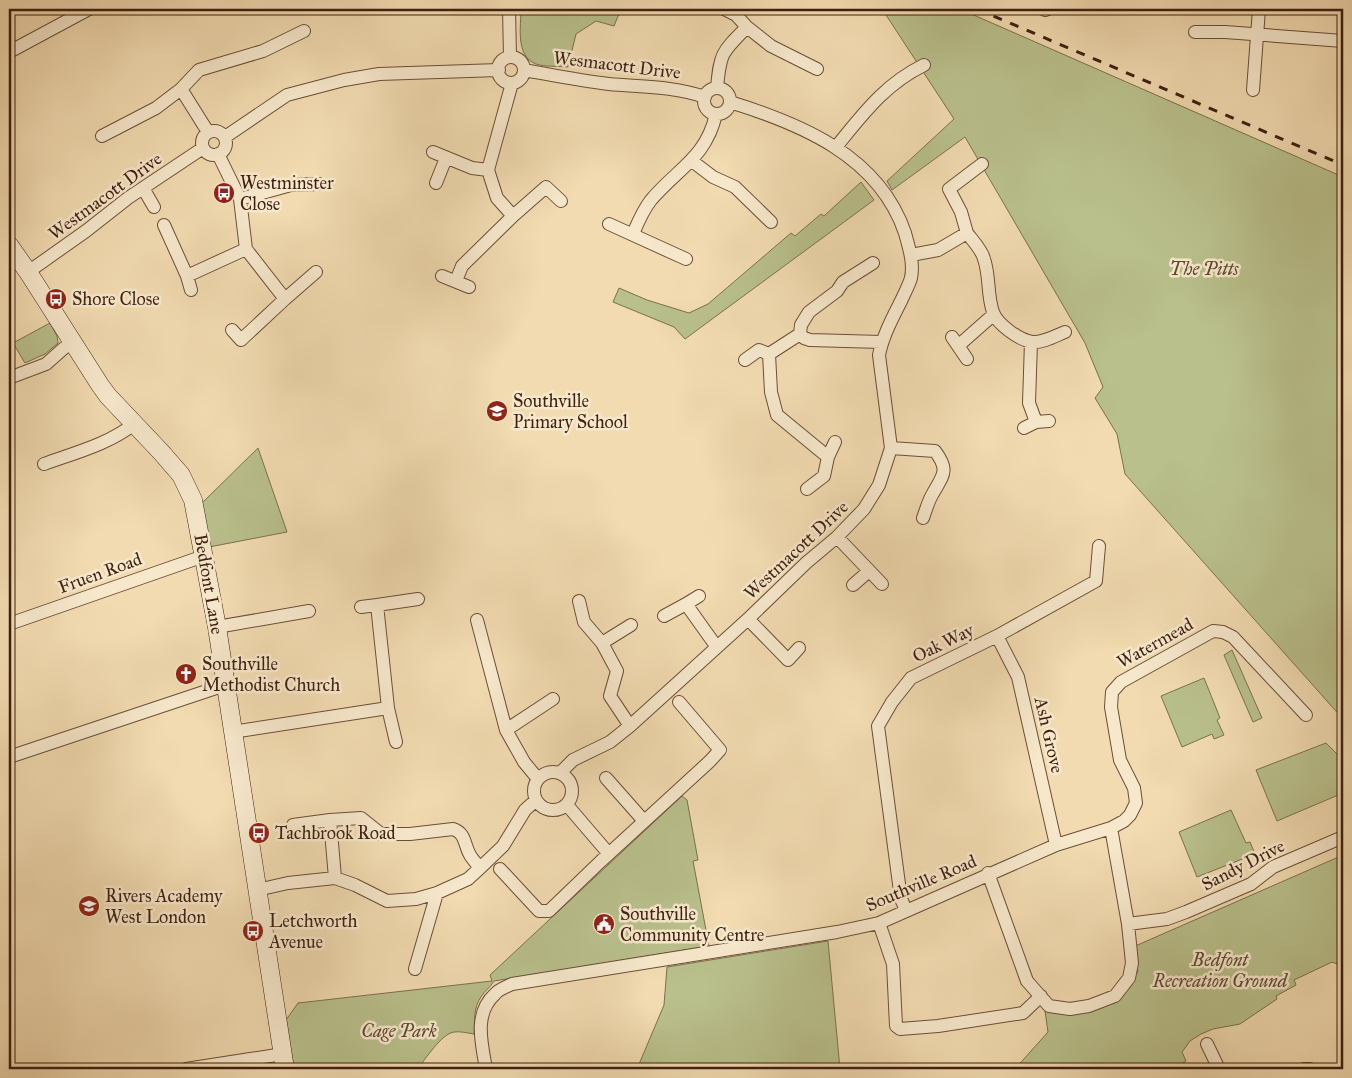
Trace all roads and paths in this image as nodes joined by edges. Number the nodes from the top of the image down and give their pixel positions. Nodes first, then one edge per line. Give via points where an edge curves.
1 (88, 9) edge
2 (509, 9) edge
3 (724, 9) edge
4 (1259, 9) edge
5 (747, 27) junction
6 (304, 30) dead end
7 (1195, 32) dead end
8 (1257, 34) junction
9 (1343, 41) edge
10 (9, 52) edge
11 (510, 57) junction
12 (924, 64) dead end
13 (817, 68) dead end
14 (498, 70) junction
15 (524, 70) junction
16 (512, 83) junction
17 (717, 88) junction
18 (181, 89) junction
19 (1253, 90) dead end
20 (705, 97) junction
21 (730, 102) junction
22 (716, 114) junction
23 (208, 132) junction
24 (102, 136) dead end
25 (224, 137) junction
26 (836, 147) junction
27 (203, 148) junction
28 (433, 152) dead end
29 (218, 154) junction
30 (446, 158) junction
31 (692, 161) junction
32 (982, 164) dead end
33 (488, 170) junction
34 (436, 183) dead end
35 (319, 184) dead end
36 (143, 188) junction
37 (240, 199) junction
38 (560, 201) dead end
39 (154, 207) dead end
40 (513, 216) junction
41 (771, 222) dead end
42 (164, 224) dead end
43 (610, 224) dead end
44 (967, 233) junction
45 (632, 234) junction
46 (9, 245) edge
47 (246, 249) junction
48 (912, 255) junction
49 (686, 259) dead end
50 (873, 263) dead end
51 (28, 272) junction
52 (316, 272) dead end
53 (188, 276) junction
54 (442, 276) dead end
55 (456, 281) junction
56 (469, 287) dead end
57 (191, 290) dead end
58 (285, 299) junction
59 (994, 315) junction
60 (232, 330) dead end
61 (1065, 332) dead end
62 (800, 334) junction
63 (882, 342) junction
64 (1031, 342) junction
65 (73, 343) junction
66 (769, 354) junction
67 (967, 359) dead end
68 (745, 360) dead end
69 (9, 378) edge
70 (134, 424) junction
71 (1024, 428) dead end
72 (835, 442) dead end
73 (891, 448) junction
74 (828, 457) junction
75 (44, 464) dead end
76 (808, 489) dead end
77 (923, 518) dead end
78 (837, 537) junction
79 (1099, 546) dead end
80 (204, 556) junction
81 (869, 571) junction
82 (882, 584) dead end
83 (853, 585) dead end
84 (699, 596) dead end
85 (418, 598) dead end
86 (579, 601) dead end
87 (686, 604) junction
88 (377, 605) junction
89 (361, 607) dead end
90 (309, 611) dead end
91 (664, 616) dead end
92 (748, 619) junction
93 (477, 620) dead end
94 (9, 624) edge
95 (631, 624) dead end
96 (216, 627) junction
97 (997, 636) junction
98 (602, 643) junction
99 (716, 646) junction
100 (799, 648) dead end
101 (225, 685) junction
102 (553, 699) dead end
103 (679, 702) dead end
104 (388, 708) junction
105 (1306, 715) dead end
106 (630, 726) junction
107 (506, 730) junction
108 (232, 732) junction
109 (396, 742) dead end
110 (9, 757) edge
111 (560, 773) junction
112 (606, 778) dead end
113 (538, 779) junction
114 (536, 800) junction
115 (567, 805) junction
116 (330, 820) junction
117 (644, 822) junction
118 (293, 825) dead end
119 (1111, 828) junction
120 (1343, 837) edge
121 (1056, 845) junction
122 (609, 854) junction
123 (480, 868) junction
124 (500, 870) dead end
125 (988, 873) junction
126 (335, 878) junction
127 (257, 890) junction
128 (437, 894) junction
129 (906, 910) junction
130 (879, 923) junction
131 (1128, 924) junction
132 (415, 969) dead end
133 (1041, 996) junction
134 (1207, 1044) dead end
135 (284, 1062) edge
136 (186, 1069) edge
137 (486, 1069) edge
138 (1219, 1069) edge
139 (1304, 1069) edge
140 (1310, 1069) edge

1 - 10 street
2 - 11 street
3 - 5 street via 736,15
4 - 8 street
5 - 13 street via 771,46 802,54
5 - 17 street via 725,49 719,63
6 - 18 street via 263,51 200,70
7 - 8 street
8 - 9 street
8 - 19 street
11 - 14 street via 502,61
11 - 15 street via 518,59
12 - 26 street via 893,83
14 - 16 street via 501,78
14 - 25 street via 378,74 344,80 287,95
15 - 16 street via 521,78
15 - 20 street, Wesmacott Drive via 607,84 664,88
16 - 33 street
17 - 20 street via 710,90
17 - 21 street via 726,92
18 - 23 street
18 - 24 street via 156,108
20 - 22 street via 705,107
21 - 22 street via 725,111
21 - 26 street, Westmacott Drive via 806,130
22 - 31 street via 708,139
23 - 25 street via 218,131
23 - 27 street via 202,139
25 - 29 street via 225,146
26 - 48 street, Westmacott Drive via 852,158 879,187 901,224
27 - 29 street via 208,154
27 - 36 street, Westmacott Drive
28 - 30 street
29 - 37 street
30 - 33 street
30 - 34 street
31 - 41 street via 713,177 735,187
31 - 45 street via 650,200
32 - 44 street via 944,192 961,212
33 - 40 street via 497,198
35 - 37 street via 291,185
36 - 39 street
36 - 51 street, Westmacott Drive
37 - 47 street
38 - 40 street via 549,184
40 - 55 street via 462,266
42 - 53 street
43 - 45 street
44 - 48 street via 938,250
44 - 59 street via 984,256
45 - 49 street
46 - 51 main road, Bedfont Lane
47 - 53 street
47 - 58 street
48 - 63 street, Westmacott Drive via 911,280
50 - 62 street via 843,282 837,292 809,312
51 - 65 main road, Bedfont Lane
52 - 58 street
53 - 57 street
54 - 55 street
55 - 56 street
58 - 60 street via 241,340
59 - 64 street via 1013,334
59 - 67 street via 955,342
61 - 64 street
62 - 63 street via 819,341
62 - 66 street
63 - 73 street, Westmacott Drive via 879,355
64 - 71 street via 1029,403 1042,421
65 - 69 street via 46,364
65 - 70 main road, Bedfont Lane via 108,396
66 - 68 street via 759,350
66 - 74 street via 771,392 777,415
70 - 75 street via 98,443
70 - 80 main road, Bedfont Lane via 178,472 187,487 193,500
72 - 74 street
73 - 77 street via 935,451 944,462 943,476
73 - 78 street, Westmacott Drive via 879,485 864,508
74 - 76 street via 824,476
78 - 81 street
78 - 92 street, Westmacott Drive
79 - 97 street, Oak Way via 1096,581
80 - 94 street, Fruen Road
80 - 96 main road, Bedfont Lane
81 - 82 street
81 - 83 street
84 - 87 street
85 - 88 street
86 - 98 street via 584,622
87 - 91 street
87 - 99 street
88 - 89 street
88 - 104 street
90 - 96 street
92 - 99 street, Westmacott Drive
92 - 100 street via 788,660
93 - 107 street
95 - 98 street
96 - 101 main road, Bedfont Lane
97 - 121 street, Ash Grove via 1018,677
97 - 129 street, Oak Way via 911,678 878,726 901,899
98 - 106 street via 617,671 610,696
99 - 106 street, Westmacott Drive
101 - 108 main road, Bedfont Lane
101 - 110 street
102 - 107 street
103 - 117 street via 720,750
104 - 108 street
104 - 109 street
105 - 119 street, Watermead via 1232,637 1223,632 1213,631 1121,682 1112,692 1110,706 1120,760 1134,788 1136,803 1124,821
106 - 111 street, Westmacott Drive via 610,742 573,760
107 - 113 street
108 - 127 main road, Bedfont Lane
111 - 113 street via 548,772
111 - 115 street via 572,787 573,794
112 - 117 street
113 - 114 street via 534,789
114 - 115 street via 550,810
114 - 123 street via 525,810 502,846
115 - 122 street
116 - 118 street
116 - 123 street via 361,818 381,834 460,831
116 - 126 street
117 - 122 street
119 - 121 street, Southville Road
119 - 131 street
120 - 131 street, Sandy Drive via 1273,867 1251,884 1186,912 1166,919
121 - 125 street, Southville Road
122 - 124 street via 549,911 539,911
123 - 128 street via 468,879
125 - 129 street, Southville Road
125 - 133 street via 1027,982
126 - 127 street
126 - 128 street via 387,901
127 - 135 main road, Bedfont Lane
128 - 132 street
129 - 130 street, Southville Road
130 - 133 street via 893,964 896,1026 900,1029 1023,1013
130 - 137 street, Southville Road via 512,984 486,1003 481,1016
131 - 133 street via 1132,963 1130,978 1115,996 1070,1009 1049,1006
134 - 138 street
135 - 136 street
139 - 140 street

